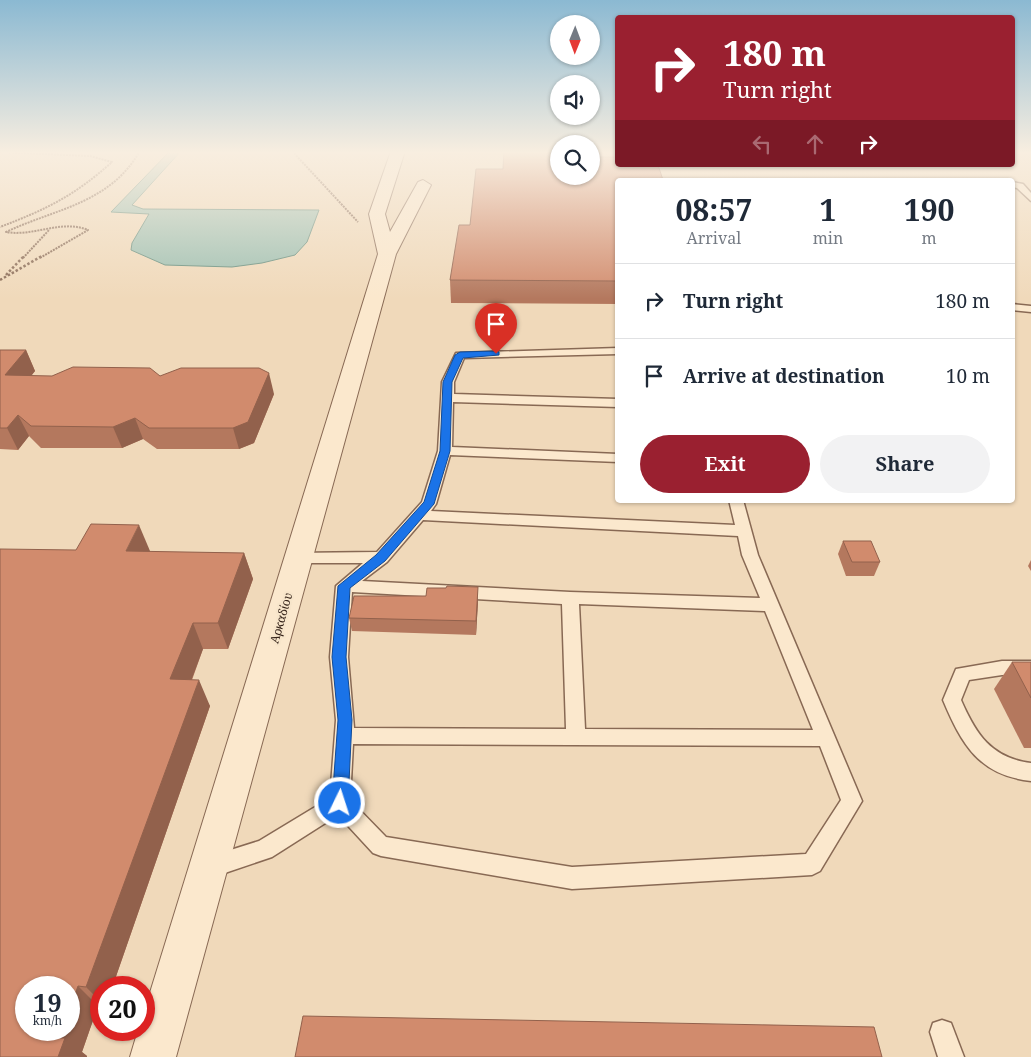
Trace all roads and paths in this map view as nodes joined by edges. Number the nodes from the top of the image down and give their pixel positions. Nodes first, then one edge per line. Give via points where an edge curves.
1 (61, 200) edge
2 (82, 200) edge
3 (338, 200) edge
4 (382, 200) edge
5 (415, 200) edge
6 (360, 224) dead end
7 (0, 227) edge
8 (49, 230) junction
9 (387, 254) junction
10 (4, 278) junction
11 (0, 279) edge
12 (1015, 307) edge
13 (1031, 309) edge
14 (615, 351) edge
15 (447, 398) junction
16 (615, 403) edge
17 (445, 451) junction
18 (615, 458) edge
19 (737, 503) edge
20 (418, 515) junction
21 (744, 531) junction
22 (299, 557) junction
23 (381, 558) junction
24 (344, 586) junction
25 (570, 598) junction
26 (770, 605) junction
27 (1031, 668) edge
28 (345, 736) junction
29 (576, 737) junction
30 (826, 738) junction
31 (1031, 772) edge
32 (340, 803) junction
33 (209, 867) junction
34 (942, 1032) dead end
35 (153, 1057) edge
36 (950, 1057) edge

1 - 7 path
2 - 8 path via 6,232 16,236
3 - 6 path
4 - 9 street via 377,214
5 - 9 street, Αρκαδίου
8 - 10 path
8 - 10 path via 80,225 88,230
9 - 22 street, Αρκαδίου
10 - 11 path
12 - 13 lane
14 - 15 lane via 460,355 448,382
15 - 16 lane
15 - 17 lane
17 - 18 lane
17 - 20 lane via 429,504
19 - 21 lane
20 - 21 lane
20 - 23 lane
21 - 26 lane
22 - 23 lane
22 - 33 street, Αρκαδίου
23 - 24 lane
24 - 25 lane
24 - 28 lane via 339,657
25 - 26 lane
25 - 29 lane
26 - 30 lane
27 - 31 lane via 1002,668 962,674 952,700 965,730 989,759 1016,772
28 - 29 lane
28 - 32 lane
29 - 30 lane
30 - 32 lane via 852,801 812,864 572,878 381,846
32 - 33 lane via 264,850
33 - 35 street, Αρκαδίου
34 - 36 lane

